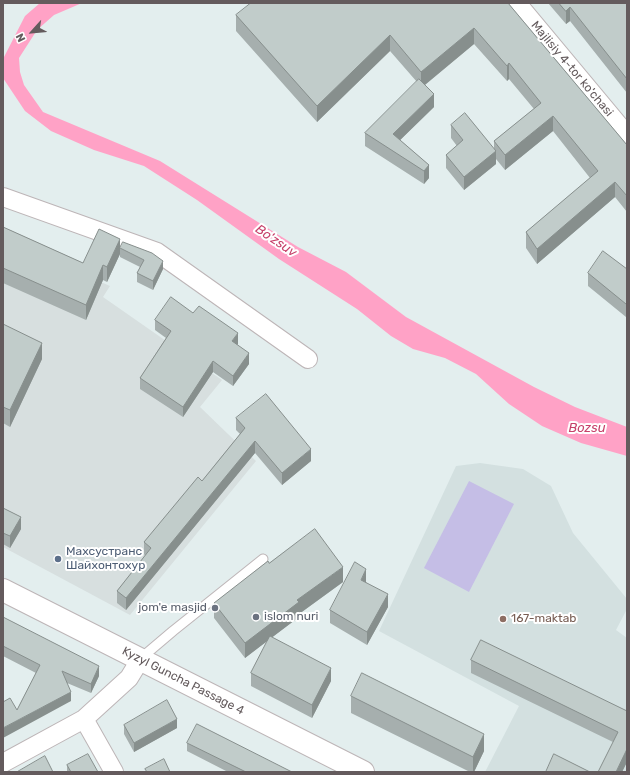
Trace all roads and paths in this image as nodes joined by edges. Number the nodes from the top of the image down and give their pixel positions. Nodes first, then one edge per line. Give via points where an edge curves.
1 (516, 3) edge
2 (627, 135) edge
3 (3, 197) edge
4 (308, 359) dead end
5 (263, 559) dead end
6 (3, 590) edge
7 (140, 660) junction
8 (84, 719) junction
9 (3, 763) edge
10 (114, 772) edge
11 (363, 772) edge

1 - 2 street, Majlisiy 4-tor ko'chasi
3 - 4 street via 157,252
5 - 7 lane
6 - 7 street, Kyzyl Guncha Passage 4
7 - 8 street via 129,678
7 - 11 street, Kyzyl Guncha Passage 4
8 - 9 street
8 - 10 street

